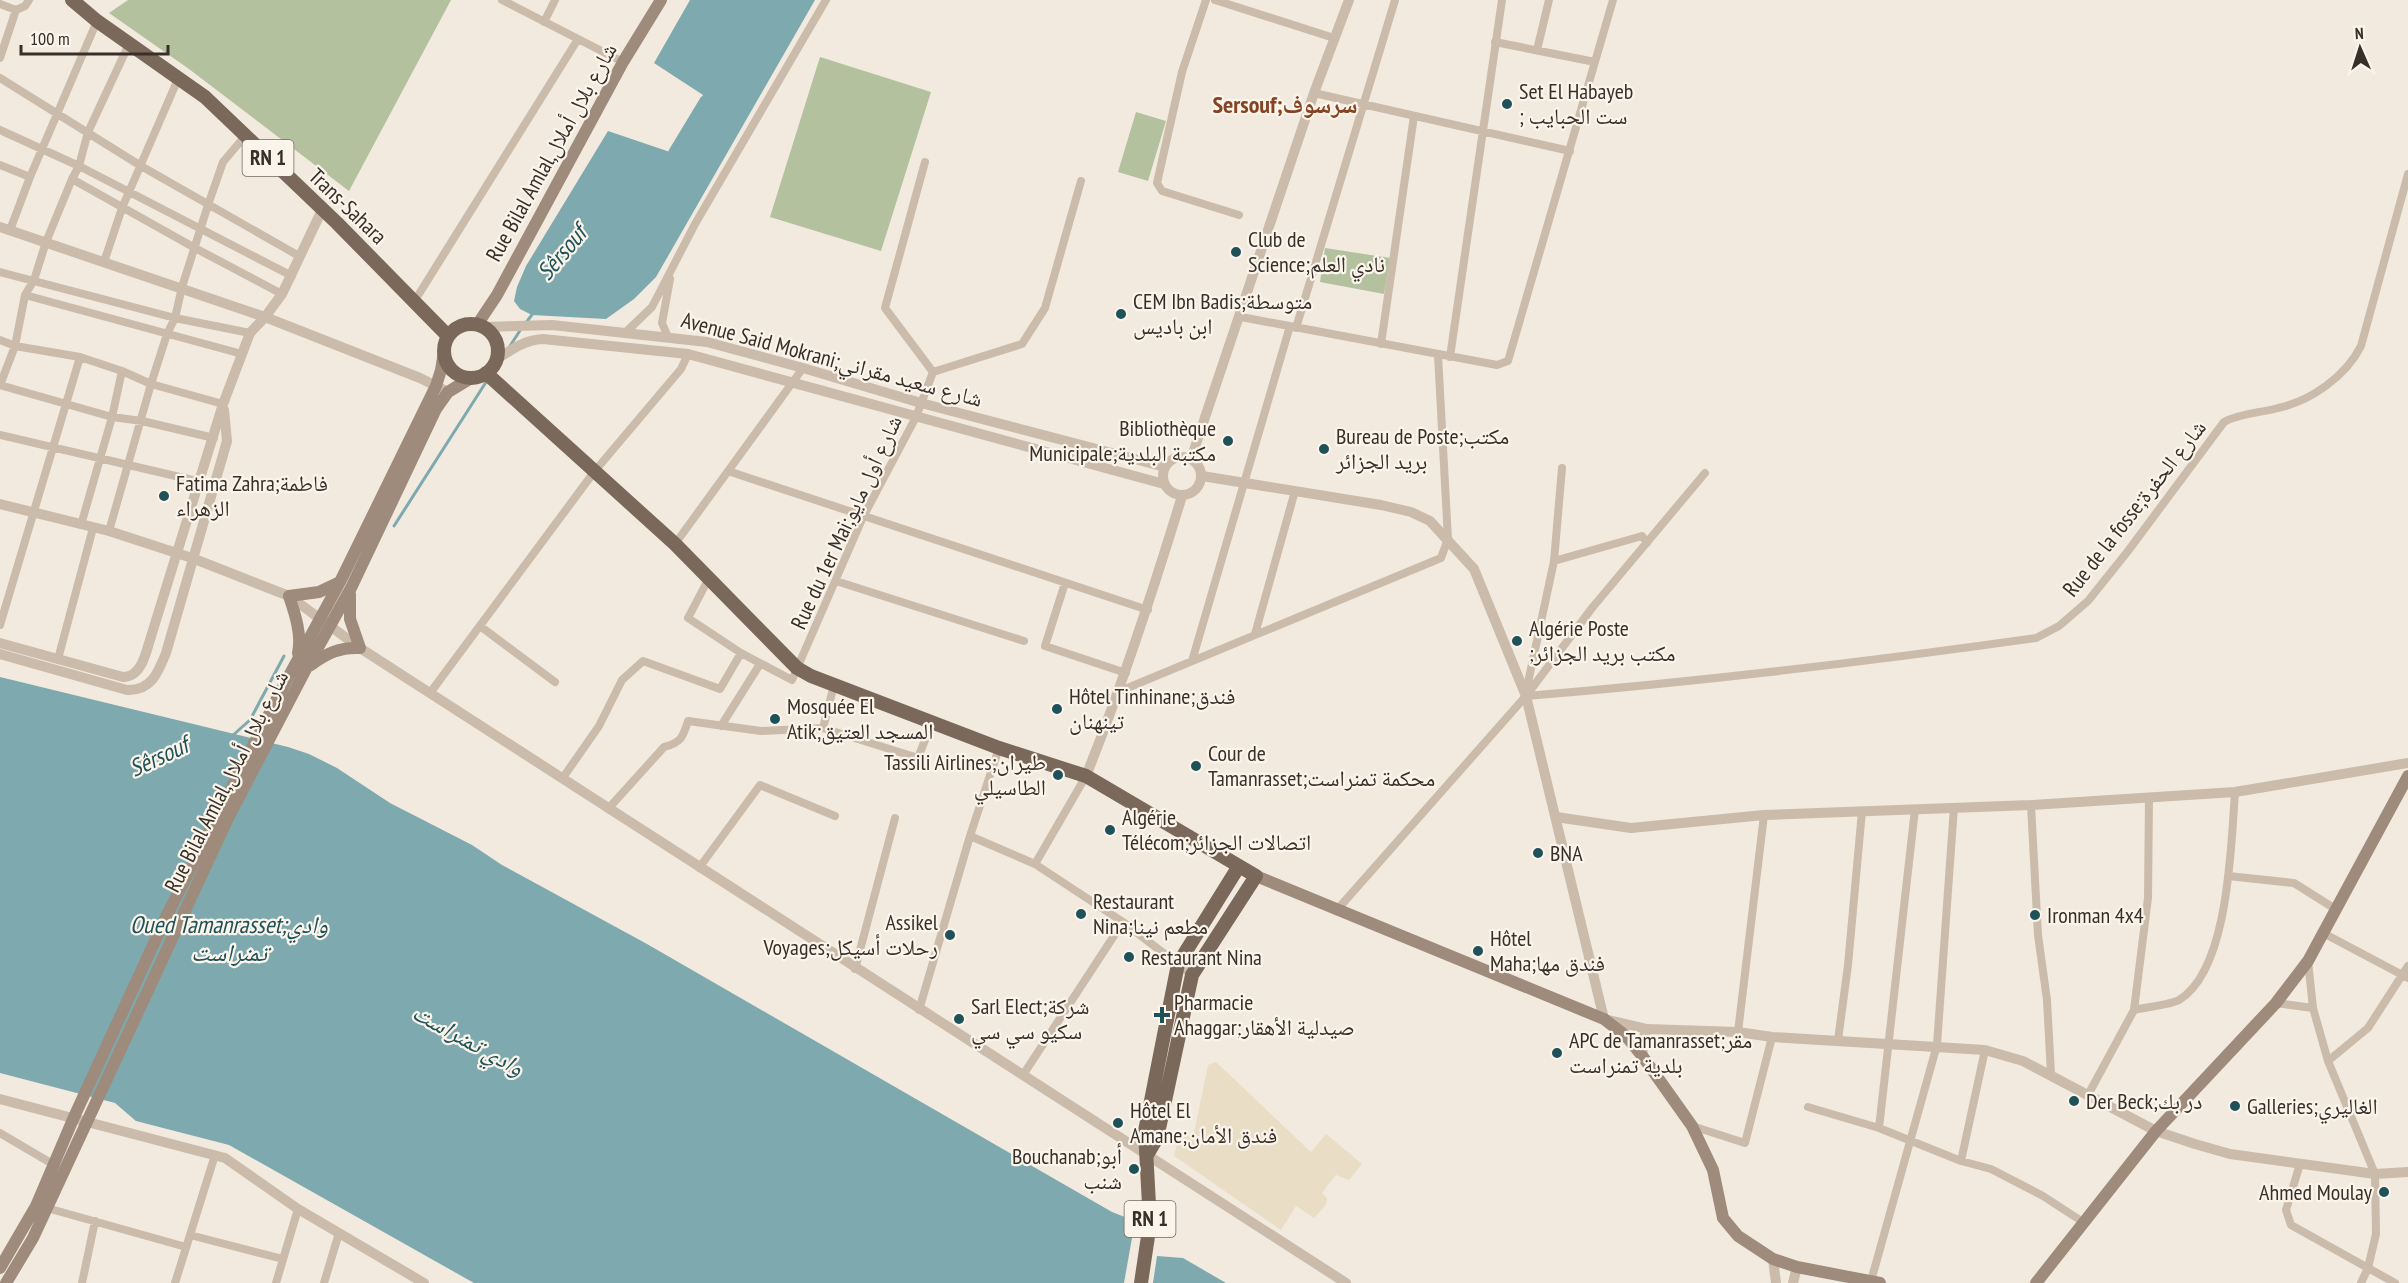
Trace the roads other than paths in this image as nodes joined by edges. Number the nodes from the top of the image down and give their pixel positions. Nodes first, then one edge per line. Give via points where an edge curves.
1 (29, 0) edge
2 (72, 0) edge
3 (502, 0) edge
4 (555, 0) edge
5 (661, 0) edge
6 (826, 0) edge
7 (1206, 0) edge
8 (1215, 0) edge
9 (1349, 0) edge
10 (1395, 0) edge
11 (1502, 0) edge
12 (1549, 0) edge
13 (1613, 0) edge
14 (0, 4) edge
15 (16, 10) junction
16 (97, 21) junction
17 (544, 22) junction
18 (1334, 38) junction
19 (578, 39) junction
20 (1496, 42) junction
21 (129, 44) junction
22 (1537, 50) junction
23 (0, 58) edge
24 (623, 62) junction
25 (1595, 62) junction
26 (0, 78) edge
27 (178, 79) junction
28 (1314, 93) junction
29 (1364, 105) junction
30 (57, 112) junction
31 (1414, 116) junction
32 (0, 130) edge
33 (1482, 131) junction
34 (88, 132) junction
35 (245, 136) junction
36 (42, 149) junction
37 (1570, 151) junction
38 (925, 162) dead end
39 (0, 165) edge
40 (79, 166) junction
41 (141, 166) junction
42 (2408, 174) edge
43 (30, 177) junction
44 (72, 179) junction
45 (1081, 181) dead end
46 (130, 191) junction
47 (208, 205) junction
48 (123, 208) junction
49 (322, 210) junction
50 (1239, 215) dead end
51 (201, 228) junction
52 (5, 229) edge
53 (46, 243) junction
54 (195, 249) junction
55 (299, 256) junction
56 (104, 262) junction
57 (672, 270) junction
58 (0, 272) edge
59 (292, 276) junction
60 (34, 280) junction
61 (182, 287) junction
62 (282, 294) junction
63 (26, 295) junction
64 (414, 302) junction
65 (265, 317) junction
66 (1240, 317) junction
67 (176, 318) junction
68 (480, 326) junction
69 (1293, 327) junction
70 (626, 332) junction
71 (250, 333) junction
72 (167, 334) junction
73 (448, 336) junction
74 (668, 337) junction
75 (0, 340) edge
76 (1381, 344) junction
77 (15, 346) junction
78 (444, 352) junction
79 (242, 354) junction
80 (688, 354) junction
81 (1438, 355) junction
82 (80, 357) junction
83 (1450, 357) junction
84 (496, 360) junction
85 (803, 368) junction
86 (122, 371) junction
87 (933, 372) junction
88 (486, 373) junction
89 (471, 378) junction
90 (792, 383) junction
91 (151, 384) junction
92 (436, 386) junction
93 (448, 393) junction
94 (921, 403) junction
95 (223, 404) junction
96 (68, 405) junction
97 (112, 417) junction
98 (916, 417) junction
99 (142, 421) junction
100 (0, 435) edge
101 (214, 438) junction
102 (54, 448) junction
103 (100, 459) junction
104 (1191, 459) junction
105 (128, 463) junction
106 (1165, 467) junction
107 (1562, 468) dead end
108 (728, 471) junction
109 (594, 472) junction
110 (1705, 473) dead end
111 (1202, 476) junction
112 (200, 481) junction
113 (1243, 482) junction
114 (1164, 484) junction
115 (214, 485) junction
116 (1295, 491) junction
117 (1182, 496) junction
118 (0, 504) edge
119 (33, 512) junction
120 (863, 517) junction
121 (81, 525) junction
122 (93, 528) junction
123 (109, 531) junction
124 (1448, 539) junction
125 (1647, 543) junction
126 (675, 544) junction
127 (177, 554) junction
128 (192, 558) junction
129 (1554, 561) junction
130 (709, 578) junction
131 (836, 581) junction
132 (1065, 583) junction
133 (346, 585) junction
134 (289, 596) junction
135 (1148, 610) junction
136 (320, 618) junction
137 (0, 626) edge
138 (480, 626) junction
139 (331, 627) junction
140 (1255, 634) junction
141 (1024, 641) dead end
142 (0, 643) edge
143 (360, 648) junction
144 (146, 653) junction
145 (741, 653) junction
146 (0, 654) edge
147 (58, 659) junction
148 (1192, 661) junction
149 (162, 662) junction
150 (760, 664) junction
151 (301, 665) junction
152 (797, 668) junction
153 (137, 672) junction
154 (1126, 673) junction
155 (153, 680) junction
156 (555, 682) dead end
157 (834, 686) junction
158 (1120, 691) junction
159 (430, 693) junction
160 (1526, 696) junction
161 (932, 722) junction
162 (721, 726) junction
163 (823, 728) junction
164 (999, 748) junction
165 (2408, 763) edge
166 (1086, 776) junction
167 (2408, 776) edge
168 (562, 779) junction
169 (2235, 792) junction
170 (2149, 797) junction
171 (2031, 806) junction
172 (1954, 807) junction
173 (1915, 808) junction
174 (608, 809) junction
175 (1862, 811) junction
176 (1764, 815) junction
177 (835, 816) dead end
178 (1556, 817) junction
179 (895, 818) dead end
180 (970, 836) junction
181 (1035, 864) junction
182 (1239, 866) junction
183 (699, 868) junction
184 (1256, 876) junction
185 (2228, 876) junction
186 (2337, 909) junction
187 (1336, 911) junction
188 (1123, 922) junction
189 (2325, 934) junction
190 (2308, 961) junction
191 (1178, 964) junction
192 (2408, 966) edge
193 (855, 969) junction
194 (1192, 975) junction
195 (2405, 977) edge
196 (2276, 1003) junction
197 (2313, 1008) junction
198 (919, 1010) junction
199 (2134, 1010) junction
200 (1604, 1019) junction
201 (1647, 1029) junction
202 (1738, 1032) junction
203 (1772, 1037) junction
204 (1838, 1040) junction
205 (1888, 1043) junction
206 (1937, 1046) junction
207 (1985, 1050) junction
208 (1643, 1057) junction
209 (2328, 1061) junction
210 (2051, 1074) junction
211 (1023, 1075) junction
212 (2088, 1095) junction
213 (0, 1099) edge
214 (1808, 1107) dead end
215 (74, 1117) junction
216 (88, 1121) junction
217 (1692, 1126) junction
218 (1879, 1128) junction
219 (2156, 1131) junction
220 (0, 1133) edge
221 (1911, 1142) junction
222 (215, 1155) junction
223 (1147, 1155) junction
224 (1961, 1161) junction
225 (2300, 1164) junction
226 (59, 1168) junction
227 (2408, 1172) edge
228 (2375, 1174) junction
229 (47, 1208) junction
230 (298, 1209) junction
231 (95, 1221) junction
232 (2083, 1222) junction
233 (339, 1233) junction
234 (190, 1236) junction
235 (186, 1247) junction
236 (283, 1259) junction
237 (1773, 1259) junction
238 (1797, 1266) junction
239 (0, 1268) edge
240 (2368, 1268) junction
241 (1875, 1282) edge
242 (3, 1283) edge
243 (82, 1283) edge
244 (175, 1283) edge
245 (276, 1283) edge
246 (326, 1283) edge
247 (424, 1283) edge
248 (1142, 1283) edge
249 (1346, 1283) edge
250 (1776, 1283) edge
251 (1793, 1283) edge
252 (2036, 1283) edge
253 (2361, 1283) edge
254 (2395, 1283) edge

1 - 15 street
2 - 16 main road, Trans-Sahara / RN 1
3 - 17 street
4 - 17 street
5 - 24 main road, Rue Bilal Amlal,شارع بلال أملال
6 - 57 street
7 - 50 street via 1182,72 1157,183 1162,191
8 - 18 street
9 - 18 street
10 - 29 street
11 - 20 street
12 - 22 street
13 - 25 street
14 - 15 street
15 - 23 street
16 - 21 main road, Trans-Sahara / RN 1
16 - 30 street
17 - 19 street
18 - 28 street
19 - 24 street
19 - 64 street
20 - 22 street
20 - 33 street
21 - 27 main road, Trans-Sahara / RN 1
21 - 34 street
22 - 25 street
24 - 68 main road, Rue Bilal Amlal,شارع بلال أملال
25 - 37 street
26 - 30 street
27 - 35 main road, Trans-Sahara / RN 1 via 205,97
27 - 41 street
28 - 29 street
28 - 66 street
29 - 31 street
29 - 69 street
30 - 34 street
30 - 36 street
31 - 33 street
31 - 76 street
32 - 36 street
33 - 37 street
33 - 83 street
34 - 40 street
34 - 41 street
35 - 47 street via 223,162
35 - 49 main road, Trans-Sahara / RN 1
36 - 40 street
36 - 43 street
37 - 83 street via 1508,361 1497,365
38 - 87 street via 885,308
39 - 43 street
40 - 44 street
40 - 46 street
41 - 46 street
41 - 47 street
42 - 160 street, Rue de la fosse;شارع الحفرة via 2355,357 2330,382 2299,401 2224,422 2088,601 2060,626 2036,638 1847,664
43 - 52 street
44 - 48 street
44 - 53 street
45 - 87 street via 1045,308 1022,344
46 - 48 street
46 - 51 street
47 - 51 street
47 - 55 street
48 - 54 street
48 - 56 street
49 - 55 street
49 - 64 main road, Trans-Sahara / RN 1
51 - 54 street
51 - 59 street
52 - 53 street
53 - 56 street
53 - 60 street
54 - 61 street
54 - 62 street
55 - 59 street
56 - 61 street
57 - 70 street via 652,307
57 - 74 street via 662,323
58 - 60 street
59 - 62 street
60 - 63 street
60 - 67 street
61 - 65 street
61 - 67 street
62 - 65 street
63 - 72 street
63 - 77 street
64 - 73 main road, Trans-Sahara / RN 1
65 - 71 street
65 - 92 street
66 - 69 street
66 - 104 street
67 - 71 street
67 - 72 street
68 - 70 street, Avenue Said Mokrani;شارع سعيد مقراني via 537,324
68 - 73 main road via 461,326
68 - 84 main road via 489,331 497,344
69 - 76 street
69 - 113 street
70 - 74 street, Avenue Said Mokrani;شارع سعيد مقراني
71 - 79 street
72 - 79 street
72 - 91 street
73 - 78 main road
74 - 85 street, Avenue Said Mokrani;شارع سعيد مقراني via 707,342
75 - 77 street
76 - 81 street
77 - 82 street
77 - 96 street via 0,385
78 - 89 main road via 450,368
78 - 92 main road, Rue Bilal Amlal,شارع بلال أملال
79 - 95 street
80 - 84 street, Avenue Said Mokrani;شارع سعيد مقراني via 543,339 520,344
80 - 90 street, Avenue Said Mokrani;شارع سعيد مقراني
80 - 109 street via 681,369
81 - 83 street
81 - 124 street
82 - 86 street
82 - 96 street
84 - 88 main road
85 - 90 street
85 - 94 street, Avenue Said Mokrani;شارع سعيد مقراني
86 - 91 street
86 - 97 street
87 - 94 street, Rue du 1er Mai;شارع أول مايو
88 - 89 main road
88 - 109 main road
89 - 93 main road, Rue Bilal Amlal,شارع بلال أملال
90 - 98 street, Avenue Said Mokrani;شارع سعيد مقراني
90 - 108 street
91 - 95 street
91 - 99 street
92 - 93 street
92 - 133 main road, Rue Bilal Amlal,شارع بلال أملال
93 - 133 main road, Rue Bilal Amlal,شارع بلال أملال via 436,409
94 - 98 street, Rue du 1er Mai;شارع أول مايو
94 - 106 street, Avenue Said Mokrani;شارع سعيد مقراني
95 - 101 street
95 - 115 street via 227,441
96 - 97 street
96 - 102 street
97 - 99 street
97 - 103 street
98 - 114 street, Avenue Said Mokrani;شارع سعيد مقراني
98 - 120 street, Rue du 1er Mai;شارع أول مايو
99 - 101 street
99 - 105 street
100 - 102 street
101 - 112 street
102 - 103 street
102 - 119 street
103 - 105 street
103 - 121 street
104 - 106 street via 1179,457
104 - 111 street
105 - 112 street
105 - 123 street
106 - 114 street
107 - 129 street
108 - 120 street
108 - 126 street
109 - 126 main road
109 - 138 street
110 - 125 street
111 - 113 street
111 - 117 street via 1198,488
112 - 115 street
112 - 127 street
113 - 116 street
113 - 148 street
114 - 117 street
115 - 128 street
116 - 124 street via 1411,512 1430,521
116 - 140 street
117 - 135 street
118 - 119 street
119 - 121 street
119 - 137 street
120 - 131 street, Rue du 1er Mai;شارع أول مايو
120 - 132 street
121 - 122 street
122 - 123 street
122 - 147 street
123 - 127 street
124 - 140 street via 1441,558
124 - 160 street via 1474,569
125 - 129 street via 1642,536
125 - 160 street
126 - 130 main road
127 - 128 street
127 - 144 street
128 - 134 street
128 - 149 street
129 - 160 street
130 - 145 street via 688,618
130 - 152 main road
131 - 141 street
131 - 152 street, Rue du 1er Mai;شارع أول مايو
132 - 135 street
132 - 154 street via 1045,646
133 - 134 main road
133 - 136 main road, Rue Bilal Amlal,شارع بلال أملال
133 - 139 main road, Rue Bilal Amlal,شارع بلال أملال
133 - 143 main road via 350,619
134 - 136 street
134 - 151 main road via 297,618
135 - 154 street
136 - 139 street
136 - 151 main road, Rue Bilal Amlal,شارع بلال أملال
138 - 156 street
138 - 159 street
139 - 143 street
139 - 151 main road, Rue Bilal Amlal,شارع بلال أملال
140 - 148 street
142 - 147 street
143 - 151 main road via 329,652
143 - 159 street
144 - 149 street
144 - 153 street
145 - 150 street
145 - 168 street via 720,689 643,661 622,680 599,726
146 - 155 street via 127,690 144,688
147 - 153 street via 123,677
148 - 158 street
149 - 155 street
150 - 152 street via 792,680
150 - 162 street
151 - 215 main road, Rue Bilal Amlal,شارع بلال أملال via 166,916
151 - 216 main road, Rue Bilal Amlal,شارع بلال أملال
152 - 157 main road
153 - 155 street
154 - 158 street
157 - 161 main road
157 - 163 street
158 - 166 street
159 - 168 street
160 - 178 street
160 - 187 street
161 - 163 street via 918,758
161 - 164 main road
162 - 163 street via 761,731
162 - 174 street via 688,721 683,738 664,747
164 - 166 main road
164 - 180 street
165 - 169 street
166 - 181 street
166 - 182 main road
167 - 186 main road
168 - 174 street
169 - 170 street
169 - 185 street
170 - 171 street
170 - 199 street via 2148,898
171 - 172 street
171 - 210 street
172 - 173 street
172 - 206 street
173 - 175 street
173 - 205 street
174 - 183 street
175 - 176 street
175 - 204 street
176 - 178 street via 1631,828
176 - 202 street
177 - 183 street via 760,785
178 - 200 street
179 - 193 street
180 - 181 street
180 - 198 street
181 - 188 street
182 - 184 main road
182 - 191 main road, RN 1
183 - 193 street
184 - 187 main road
184 - 194 main road, RN 1
185 - 186 street via 2294,883
185 - 199 street via 2216,946 2199,981 2179,1000
186 - 189 main road
187 - 200 main road
188 - 191 street
188 - 211 street
189 - 190 main road
189 - 195 street
190 - 196 main road
190 - 197 street
191 - 194 street
191 - 223 main road, RN 1 via 1145,1131
192 - 195 street
193 - 198 street
194 - 223 main road, RN 1 via 1157,1138
195 - 209 street via 2368,1028
196 - 197 street
196 - 219 main road
197 - 209 street
198 - 211 street
199 - 212 street
200 - 201 street
200 - 208 main road via 1626,1036
201 - 202 street
201 - 208 street via 1642,1042
202 - 203 street
203 - 204 street
203 - 217 street via 1745,1143
204 - 205 street
205 - 206 street
205 - 218 street
206 - 207 street
206 - 221 street
207 - 210 street
207 - 224 street
208 - 217 main road
209 - 228 street
210 - 212 street
211 - 223 street
212 - 219 street
213 - 215 street
214 - 218 street
215 - 216 street
215 - 226 main road, Rue Bilal Amlal,شارع بلال أملال
216 - 222 street
216 - 226 main road, Rue Bilal Amlal,شارع بلال أملال
217 - 237 main road via 1713,1170 1723,1218 1738,1236
218 - 221 street
219 - 225 street via 2230,1154
219 - 232 main road
220 - 226 street
221 - 224 street
221 - 241 street
222 - 230 street
222 - 234 street
223 - 248 main road, RN 1 via 1150,1223
223 - 249 street
224 - 232 street via 1991,1169
225 - 228 street
225 - 240 street via 2286,1210 2291,1225
226 - 229 main road, Rue Bilal Amlal,شارع بلال أملال
226 - 239 main road, Rue Bilal Amlal,شارع بلال أملال
227 - 228 street
228 - 240 street via 2378,1221
229 - 231 street
229 - 242 main road, Rue Bilal Amlal,شارع بلال أملال via 33,1238
230 - 233 street
230 - 236 street
231 - 235 street
231 - 243 street
232 - 252 main road
233 - 246 street
233 - 247 street
234 - 235 street
234 - 236 street
235 - 244 street
236 - 245 street
237 - 238 main road
237 - 250 street
238 - 241 main road
238 - 251 street
240 - 253 street
240 - 254 street

